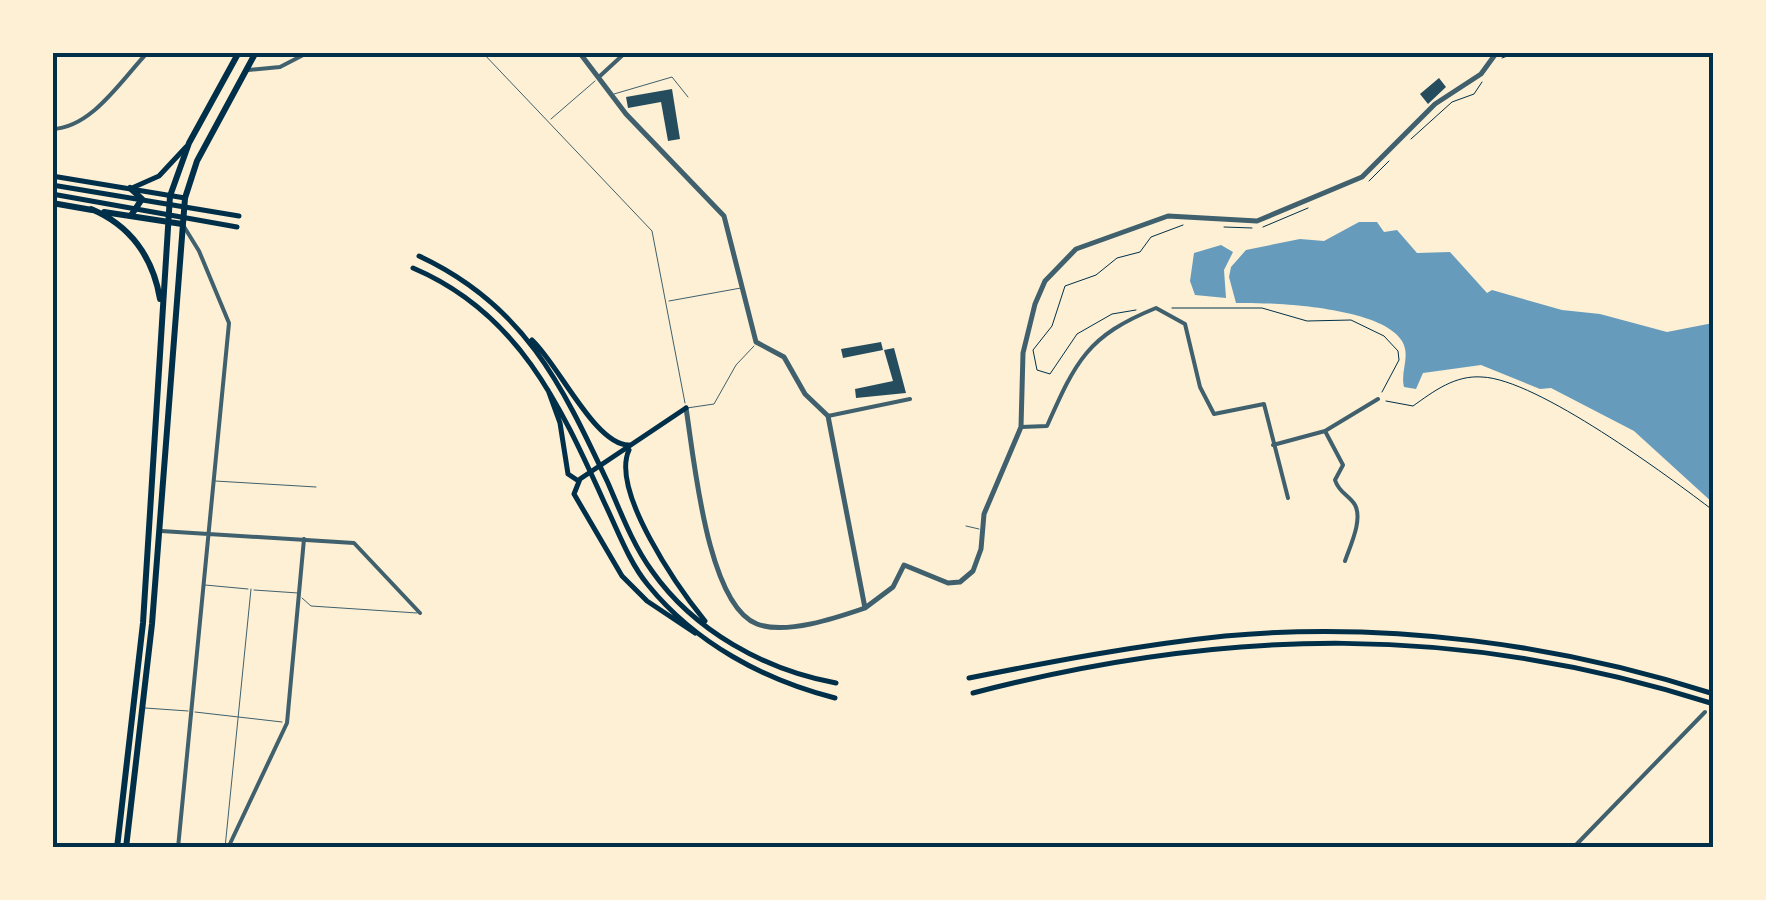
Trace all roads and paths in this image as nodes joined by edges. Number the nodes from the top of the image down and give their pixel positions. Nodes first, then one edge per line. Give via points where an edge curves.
1 (148, 52) edge
2 (239, 52) edge
3 (256, 52) edge
4 (309, 52) edge
5 (482, 52) edge
6 (579, 52) edge
7 (626, 52) edge
8 (1518, 52) edge
9 (1498, 56) edge
10 (247, 70) junction
11 (1490, 71) dead end
12 (600, 76) junction
13 (614, 94) junction
14 (688, 97) dead end
15 (548, 122) junction
16 (52, 129) edge
17 (1408, 141) dead end
18 (189, 143) junction
19 (1394, 154) dead end
20 (52, 176) edge
21 (1360, 184) dead end
22 (52, 185) edge
23 (130, 188) junction
24 (52, 194) edge
25 (170, 196) junction
26 (185, 198) junction
27 (52, 203) edge
28 (1310, 207) dead end
29 (90, 209) junction
30 (126, 215) junction
31 (240, 216) dead end
32 (168, 222) junction
33 (1191, 223) dead end
34 (182, 224) junction
35 (1211, 225) dead end
36 (237, 227) dead end
37 (419, 256) dead end
38 (414, 268) dead end
39 (743, 287) junction
40 (666, 302) junction
41 (1156, 308) junction
42 (1172, 308) dead end
43 (506, 314) junction
44 (162, 315) junction
45 (756, 342) junction
46 (538, 370) junction
47 (910, 398) dead end
48 (1378, 399) junction
49 (686, 408) junction
50 (828, 416) junction
51 (1020, 427) junction
52 (1326, 431) junction
53 (634, 444) junction
54 (1273, 446) junction
55 (580, 479) junction
56 (215, 481) junction
57 (316, 488) dead end
58 (1288, 498) dead end
59 (1714, 510) edge
60 (966, 526) dead end
61 (154, 530) junction
62 (982, 530) junction
63 (210, 536) junction
64 (304, 539) junction
65 (1345, 561) dead end
66 (205, 585) junction
67 (251, 589) junction
68 (299, 594) junction
69 (864, 608) junction
70 (420, 613) joint
71 (723, 638) junction
72 (732, 657) junction
73 (969, 678) dead end
74 (836, 684) dead end
75 (973, 693) dead end
76 (1714, 694) edge
77 (835, 698) dead end
78 (1714, 704) edge
79 (142, 708) junction
80 (192, 712) junction
81 (1705, 712) dead end
82 (238, 716) junction
83 (288, 723) junction
84 (128, 847) edge
85 (117, 848) edge
86 (178, 848) edge
87 (227, 848) edge
88 (1574, 848) edge

1 - 16 street via 90,114 69,128
2 - 18 main road
3 - 10 main road
4 - 10 street via 280,67
5 - 15 lane
6 - 12 street
7 - 12 street
8 - 9 path
9 - 51 street via 1424,114 1362,178 1257,222 1178,215 1079,246 1045,281 1035,304 1023,353
10 - 26 main road via 197,161
11 - 17 path via 1474,94 1452,102
12 - 13 street
12 - 15 lane
13 - 14 lane via 672,77
13 - 39 street via 724,216
15 - 40 lane via 652,231
18 - 23 main road via 159,176
18 - 25 main road
19 - 21 path via 1377,177
20 - 23 main road
22 - 31 main road
23 - 25 main road
23 - 30 main road via 142,203
24 - 36 main road
25 - 26 main road
25 - 32 main road
25 - 34 street
26 - 34 main road
27 - 29 main road
28 - 35 path via 1262,227
29 - 30 main road
29 - 44 main road via 116,222 141,248
30 - 32 main road
32 - 34 main road
32 - 44 main road
33 - 41 path via 1162,231 1140,252 1065,286 1052,326 1033,350 1037,370 1050,374 1077,334 1112,314
34 - 56 street via 229,323
34 - 61 main road
37 - 43 main road
38 - 46 main road via 479,305
39 - 40 lane
39 - 45 street
40 - 49 lane
41 - 51 street via 1085,350 1046,426
41 - 54 street via 1185,324 1200,388 1214,414 1264,404
42 - 48 path via 1262,308 1307,321 1365,325 1398,352
43 - 53 main road via 556,365 604,436 618,445
43 - 71 main road via 548,364 660,582
44 - 61 main road
45 - 49 lane via 714,404
45 - 50 street via 784,357 805,394
46 - 55 main road via 560,423 568,474
46 - 72 main road via 650,587
47 - 50 street
48 - 52 street
48 - 59 path via 1413,406 1458,380 1509,383 1568,410
49 - 53 main road
49 - 69 street via 720,580 733,606 773,628
50 - 69 street
51 - 62 street
52 - 54 street
52 - 65 street via 1343,465 1335,480 1338,491 1354,504 1358,518
53 - 55 main road
53 - 71 main road via 624,471 650,535 668,573
54 - 58 street
55 - 72 main road via 577,503 622,576 647,601
56 - 57 lane
56 - 63 street
60 - 62 lane
61 - 63 street
61 - 79 main road
61 - 85 main road
62 - 69 street via 978,559 960,582 942,582 904,565 894,587
63 - 64 street
63 - 66 street
64 - 68 street
64 - 70 street via 354,543
66 - 67 lane
66 - 80 street
67 - 68 lane
67 - 82 lane
68 - 70 lane via 311,606
68 - 83 street
71 - 74 main road via 775,668
72 - 77 main road
73 - 76 main road via 1183,642 1334,633 1492,644
75 - 78 main road via 1138,657 1294,642 1492,653
79 - 80 lane
79 - 84 main road
80 - 82 lane
80 - 86 street
81 - 88 street
82 - 83 lane
82 - 87 lane
83 - 87 street

